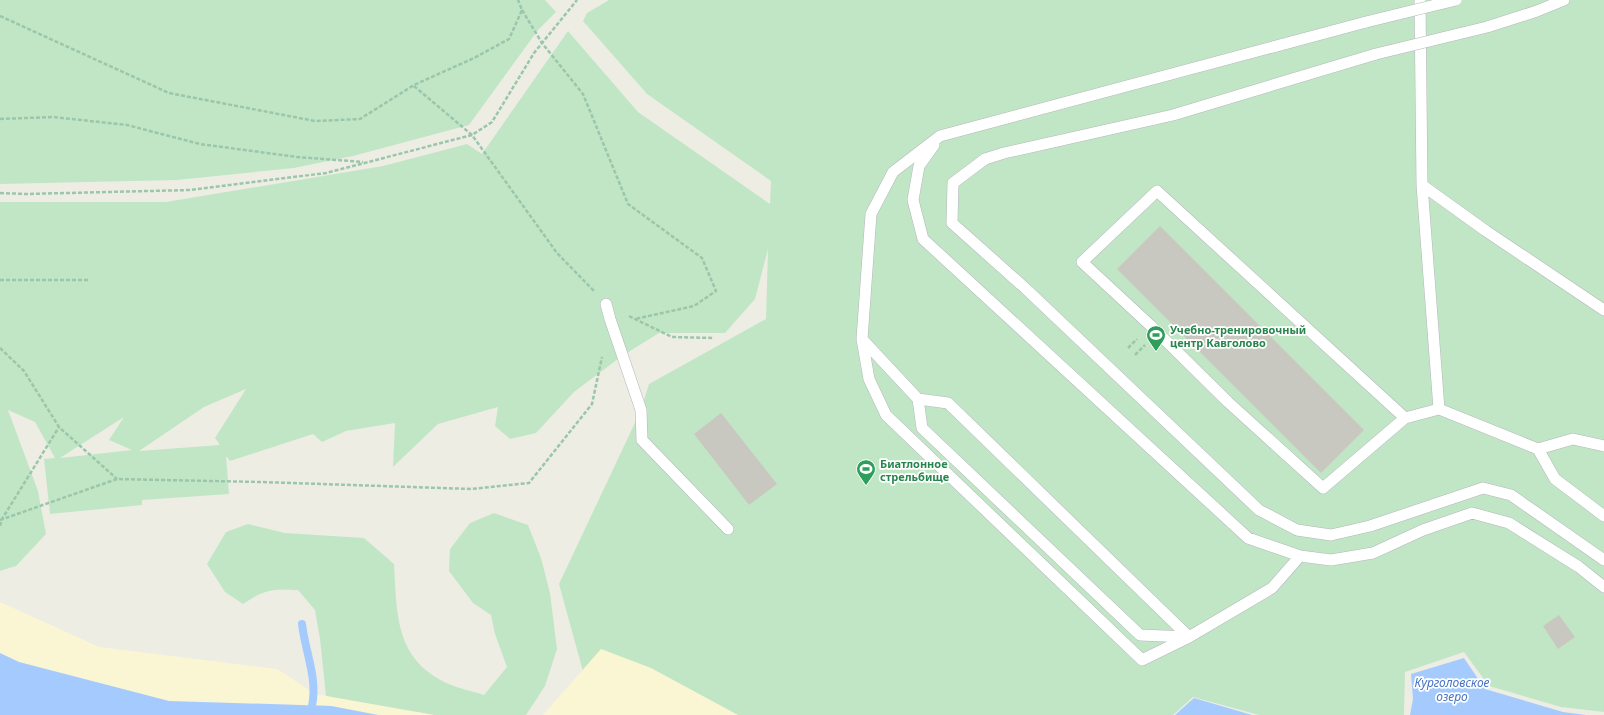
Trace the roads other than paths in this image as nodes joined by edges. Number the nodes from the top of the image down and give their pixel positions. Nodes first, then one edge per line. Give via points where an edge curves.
1 (1420, 0) edge
2 (1456, 0) edge
3 (1564, 0) edge
4 (940, 136) junction
5 (1422, 185) junction
6 (606, 304) road end
7 (1604, 310) edge
8 (862, 339) junction
9 (918, 399) junction
10 (1438, 409) junction
11 (1405, 418) junction
12 (1604, 446) edge
13 (1538, 449) junction
14 (1604, 516) edge
15 (728, 529) dead end
16 (1300, 556) junction
17 (1604, 560) edge
18 (1604, 587) edge
19 (1189, 637) junction

1 - 5 lane
2 - 4 lane, bridge
3 - 17 lane, bridge via 1487,27 1376,54 1173,115 985,159 953,183 952,223 1025,288 1259,510 1297,530 1331,535 1370,526 1483,488 1511,495
4 - 8 lane via 893,172 871,214
4 - 16 lane via 919,166 913,200 923,239 1248,538
5 - 7 lane
5 - 10 lane
6 - 15 lane via 641,410 642,440
8 - 9 lane
8 - 19 lane via 869,379 886,415 1142,660
9 - 19 lane via 948,404
9 - 19 lane via 922,428 1140,635
10 - 11 lane
10 - 13 lane
11 - 11 lane via 1323,488 1228,402 1082,262 1157,191
12 - 13 lane via 1573,439
13 - 14 lane via 1555,479
16 - 18 lane via 1331,560 1373,553 1423,530 1472,513 1509,522 1579,567
16 - 19 lane via 1272,588

